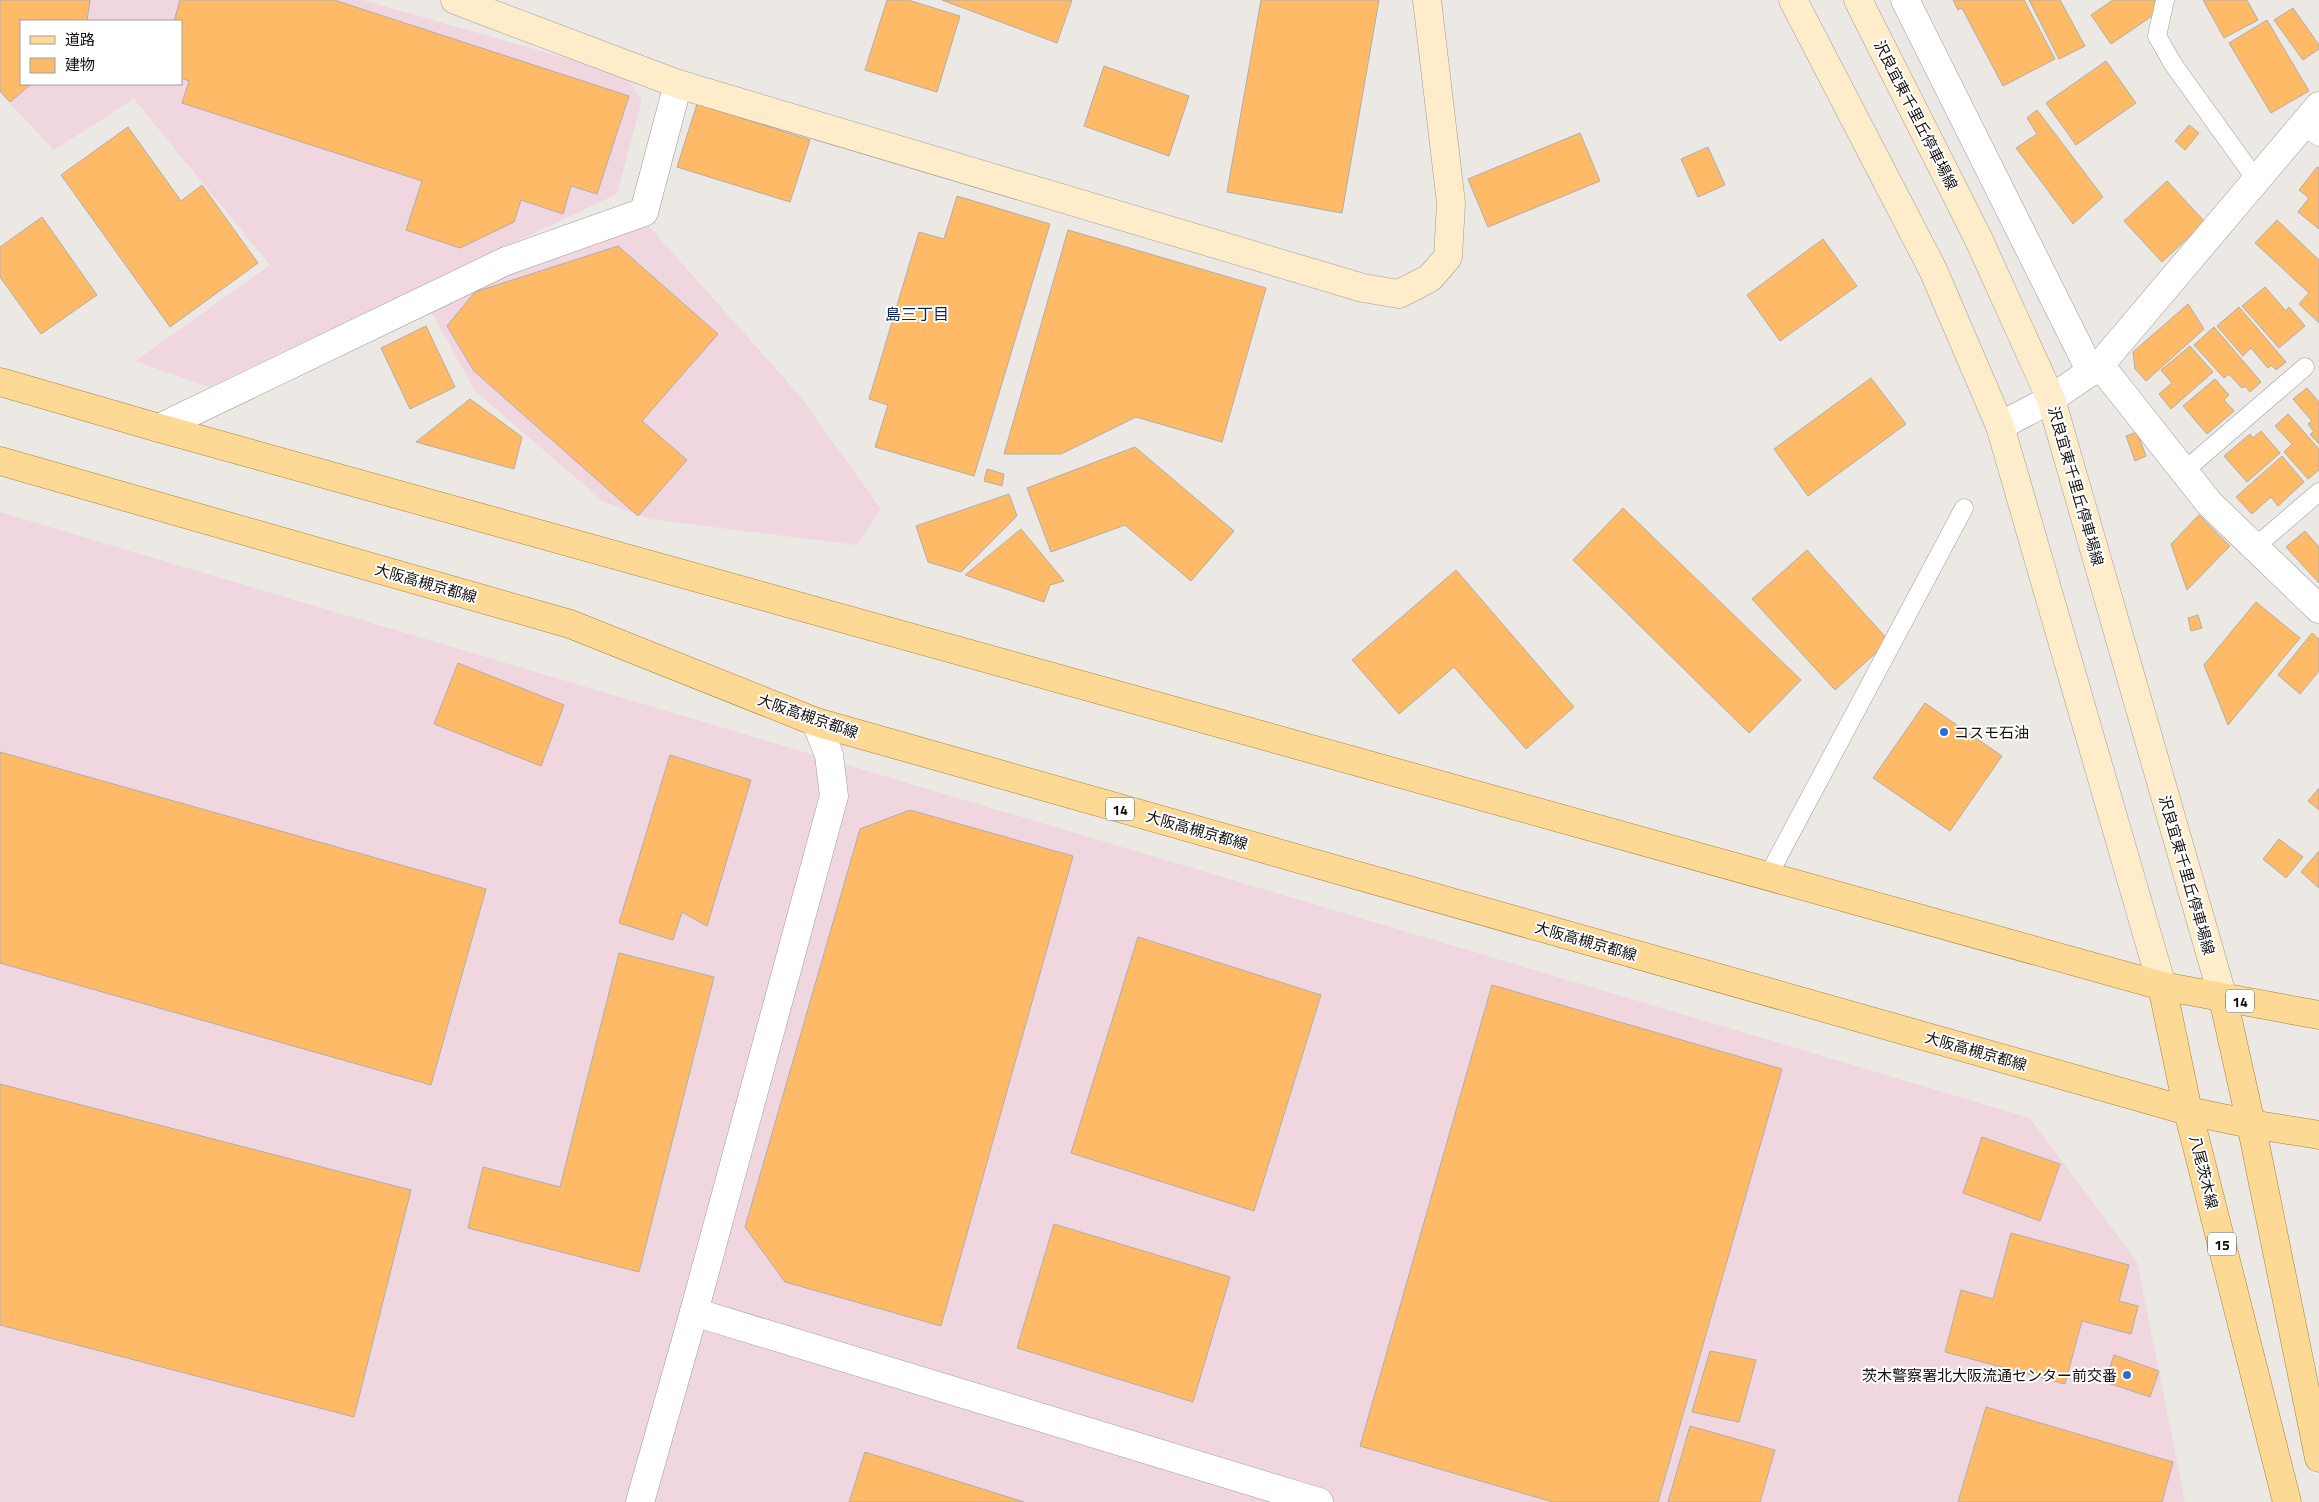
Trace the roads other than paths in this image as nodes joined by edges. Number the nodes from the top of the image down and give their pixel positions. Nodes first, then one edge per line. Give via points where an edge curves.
1 (454, 0) edge
2 (1427, 0) edge
3 (1793, 0) edge
4 (1858, 0) edge
5 (1905, 0) edge
6 (2165, 0) edge
7 (678, 84) junction
8 (2314, 123) edge
9 (2256, 181) junction
10 (2305, 367) dead end
11 (2095, 369) junction
12 (0, 382) edge
13 (2051, 399) junction
14 (2000, 426) junction
15 (159, 428) junction
16 (0, 461) edge
17 (2184, 471) junction
18 (2319, 492) edge
19 (1964, 508) dead end
20 (2255, 548) junction
21 (2319, 609) edge
22 (816, 722) junction
23 (1768, 876) junction
24 (2162, 986) junction
25 (2223, 998) junction
26 (2319, 1014) edge
27 (2188, 1111) junction
28 (2251, 1124) junction
29 (2319, 1135) edge
30 (694, 1312) junction
31 (2319, 1458) edge
32 (640, 1502) edge
33 (1319, 1502) edge
34 (2287, 1502) edge

1 - 7 main road
2 - 7 main road via 1451,203 1448,257 1430,278 1399,294 1353,285
3 - 14 main road via 1932,270
4 - 13 main road, 沢良宜東千里丘停車場線 via 1978,238
5 - 11 street
6 - 9 lane via 2157,36 2173,64
7 - 15 street via 644,212 506,261
8 - 9 street
9 - 11 street
10 - 17 lane
11 - 13 street
11 - 17 street
12 - 15 main road, 14
13 - 14 street
13 - 25 main road, 沢良宜東千里丘停車場線
14 - 24 main road
15 - 23 main road, 14
16 - 22 main road, 大阪高槻京都線 / 14 via 570,624
17 - 20 street via 2209,503
18 - 20 lane
19 - 23 lane
20 - 21 street
22 - 27 main road, 大阪高槻京都線 / 14
22 - 30 street via 829,755 834,796
23 - 24 main road, 14
24 - 25 main road, 14
24 - 27 main road, 八尾茨木線 / 15
25 - 26 main road, 14
25 - 28 main road
27 - 28 main road, 大阪高槻京都線 / 14
27 - 34 main road, 八尾茨木線 / 15
28 - 29 main road, 大阪高槻京都線 / 14
28 - 31 main road
30 - 32 street
30 - 33 street

